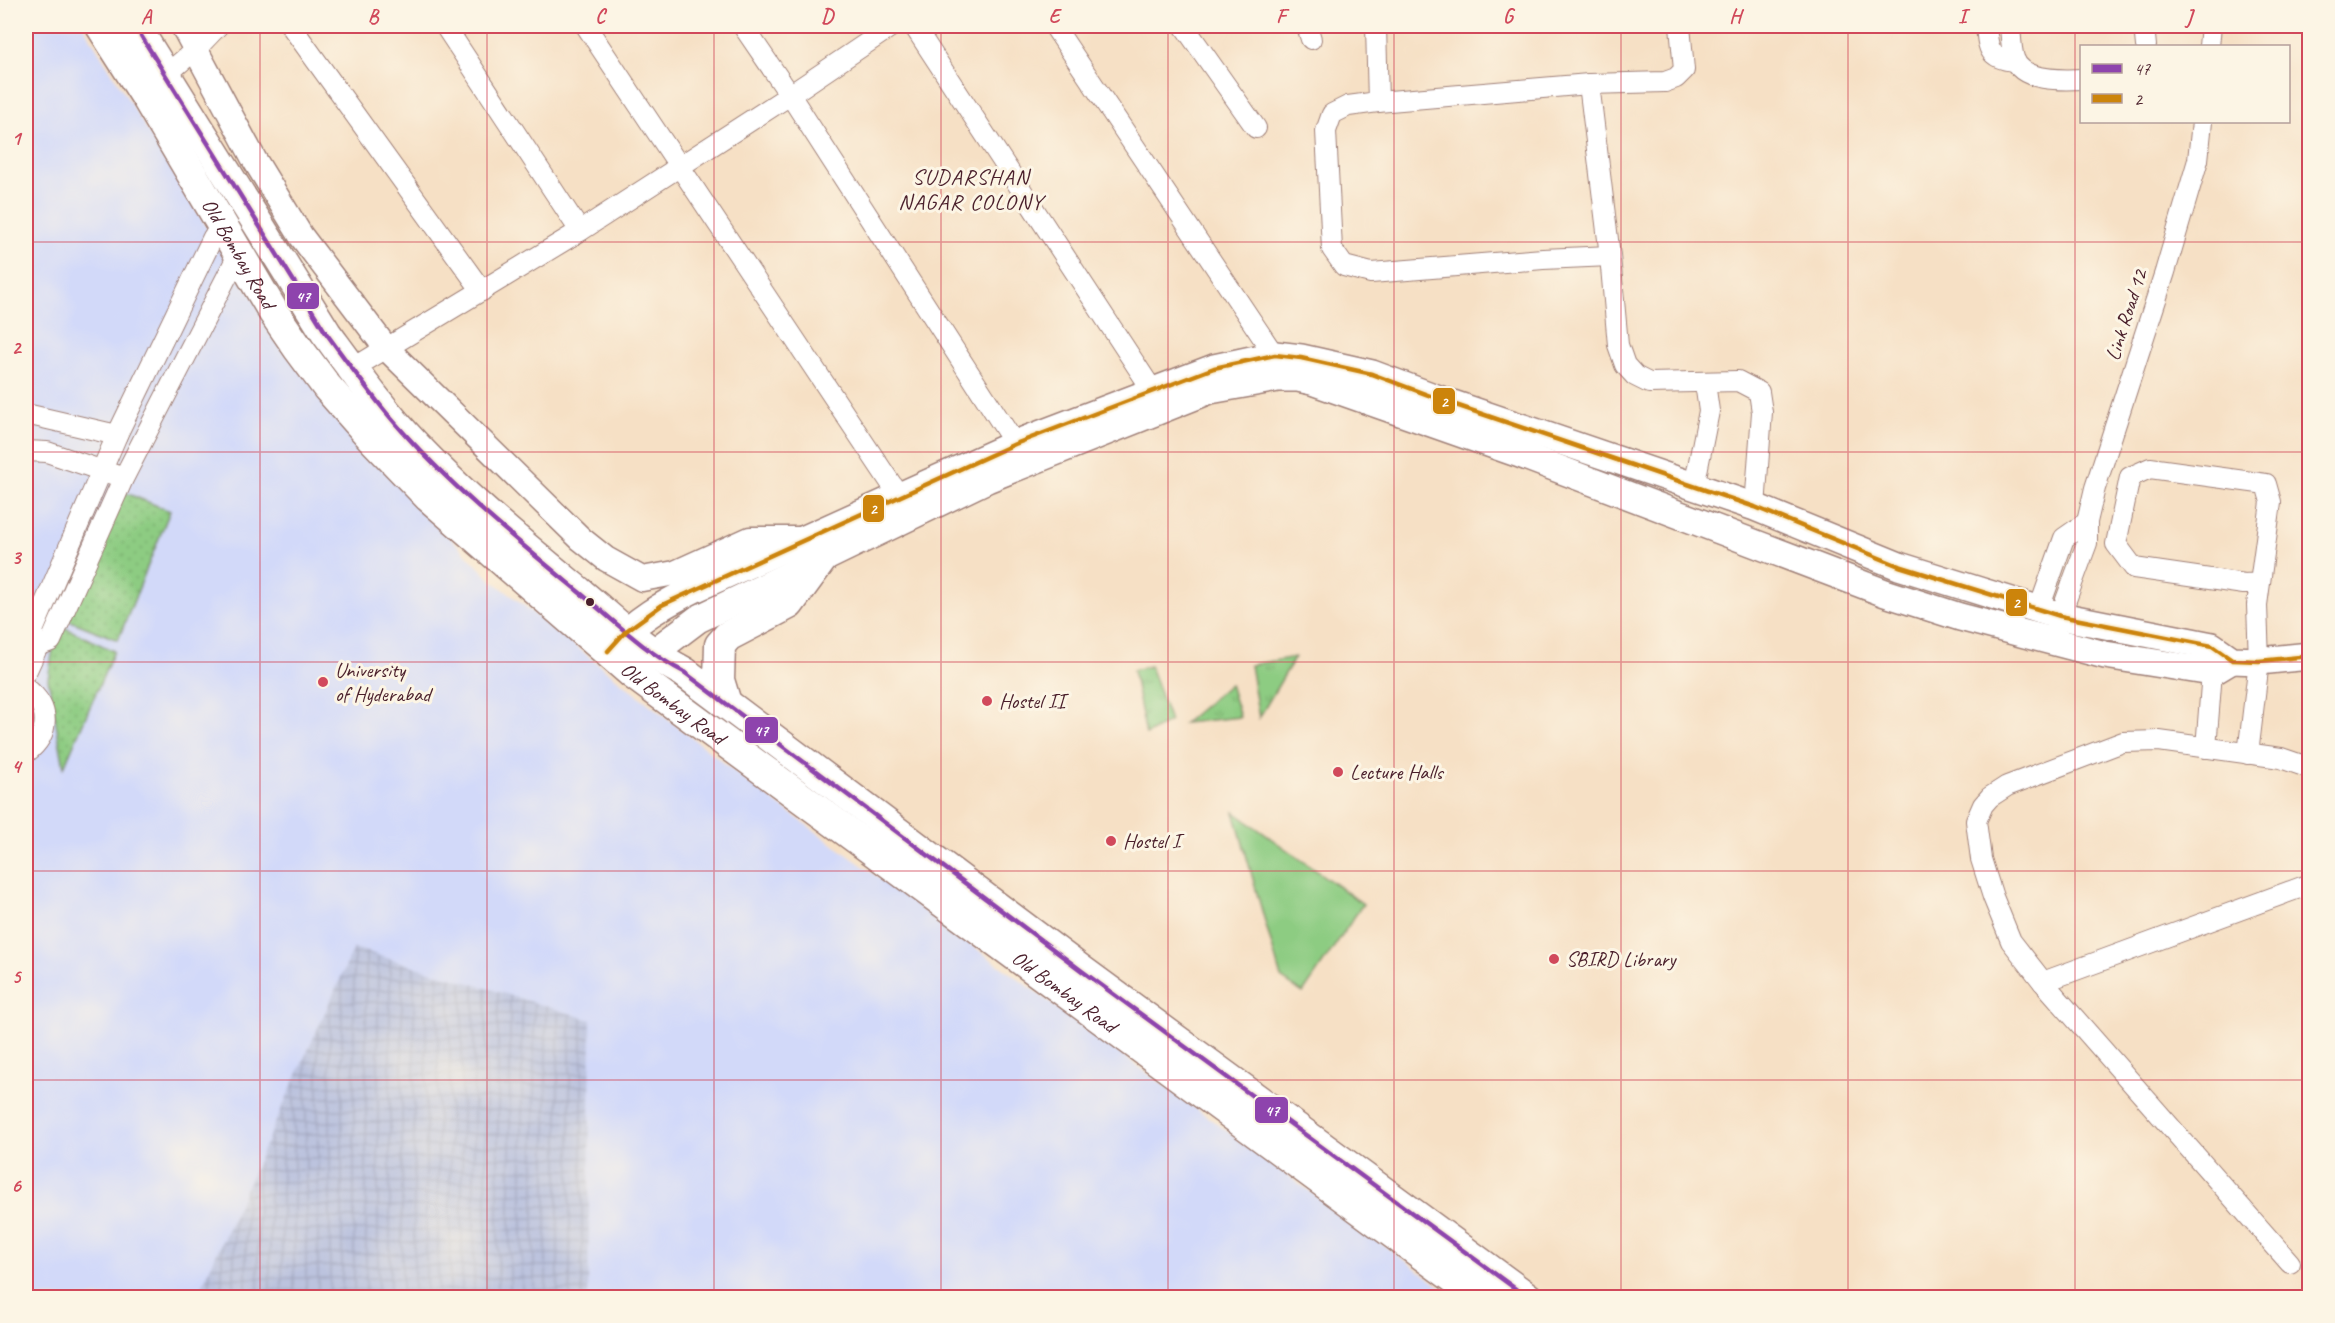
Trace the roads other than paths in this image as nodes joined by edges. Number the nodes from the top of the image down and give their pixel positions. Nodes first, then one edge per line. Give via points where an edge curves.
1 (101, 26) edge
2 (135, 26) edge
3 (183, 26) edge
4 (218, 26) edge
5 (291, 26) edge
6 (445, 26) edge
7 (586, 26) edge
8 (743, 26) edge
9 (892, 26) edge
10 (914, 26) edge
11 (1054, 26) edge
12 (1184, 26) edge
13 (1376, 26) edge
14 (1680, 26) edge
15 (1986, 26) edge
16 (2010, 26) edge
17 (2145, 26) edge
18 (2211, 26) edge
19 (2146, 45) edge
20 (2209, 45) edge
21 (196, 49) junction
22 (2015, 61) junction
23 (167, 74) junction
24 (2080, 79) edge
25 (1589, 84) junction
26 (790, 95) junction
27 (1378, 102) junction
28 (2202, 123) edge
29 (1256, 128) dead end
30 (680, 166) junction
31 (580, 231) junction
32 (232, 241) junction
33 (1610, 256) junction
34 (482, 291) junction
35 (386, 348) junction
36 (1282, 367) junction
37 (352, 369) junction
38 (1706, 383) junction
39 (1153, 391) junction
40 (1397, 397) junction
41 (26, 414) edge
42 (117, 435) junction
43 (1015, 444) junction
44 (26, 451) edge
45 (103, 470) junction
46 (123, 479) junction
47 (1694, 487) junction
48 (900, 496) junction
49 (1755, 507) junction
50 (814, 549) junction
51 (2260, 583) junction
52 (2049, 612) junction
53 (617, 641) junction
54 (2051, 643) junction
55 (38, 646) junction
56 (2310, 656) edge
57 (2259, 661) junction
58 (643, 663) junction
59 (2222, 666) junction
60 (26, 672) edge
61 (26, 687) edge
62 (726, 703) junction
63 (2206, 748) junction
64 (26, 753) edge
65 (2248, 754) junction
66 (2310, 768) edge
67 (2310, 884) edge
68 (2043, 982) junction
69 (2290, 1263) dead end
70 (1480, 1298) edge
71 (1528, 1298) edge

1 - 32 main road, Old Bombay Road
2 - 23 main road, Old Bombay Road
3 - 21 street
4 - 21 street
5 - 34 street
6 - 31 street
7 - 30 street
8 - 26 street
9 - 26 street
10 - 39 street
11 - 36 street
12 - 29 street
13 - 27 street
14 - 25 street via 1684,70 1676,78 1665,82
15 - 22 street via 1994,55 2000,60
16 - 22 street
17 - 19 street
18 - 20 street
21 - 23 street
21 - 35 street via 254,159 302,236
22 - 24 street via 2022,70 2053,80
23 - 37 main road, Old Bombay Road
25 - 27 street
25 - 33 street
26 - 30 street
26 - 43 street
27 - 33 street via 1348,106 1332,114 1326,131 1332,249 1344,266 1371,273
28 - 52 street, Link Road 12 via 2198,160 2087,522 2064,538
30 - 31 street
30 - 48 street
31 - 34 street
32 - 42 street via 213,237
32 - 46 street
32 - 53 main road, Old Bombay Road via 298,348 372,438 475,538
33 - 38 street via 1618,345 1625,365 1649,383
34 - 35 street
35 - 37 street
35 - 50 street via 581,539 606,560 642,579 675,573 750,539
36 - 39 main road via 1214,369
36 - 40 main road via 1301,358 1362,372
36 - 50 main road via 1248,382 1210,390
37 - 53 main road, Old Bombay Road via 395,423 449,479
38 - 47 street via 1708,411
38 - 49 street via 1738,381 1759,392 1762,412
39 - 43 main road
40 - 47 main road
40 - 54 main road via 1528,458 1885,593
41 - 42 street
42 - 45 street
43 - 48 main road
44 - 45 street via 47,452
45 - 46 street
45 - 55 street via 32,633
46 - 55 street via 51,640
47 - 49 main road
48 - 50 main road
49 - 52 main road via 1899,566
50 - 53 main road via 662,605
50 - 58 main road via 698,619
50 - 62 main road via 789,604 728,636 720,645 719,680
51 - 51 street via 2271,502 2266,484 2150,468 2130,477 2116,544 2134,568
51 - 57 street
52 - 54 street, Link Road 12
52 - 59 main road via 2212,646
53 - 58 main road, Old Bombay Road
54 - 59 main road via 2105,655
55 - 60 street
56 - 57 main road
57 - 59 main road
57 - 65 street
58 - 62 main road, Old Bombay Road via 684,672
58 - 70 main road, Old Bombay Road
59 - 63 street
61 - 64 street via 43,709 45,722 42,735
62 - 71 main road, Old Bombay Road via 1082,971
63 - 65 street
63 - 68 street via 2159,741 2123,742 2007,786 1983,805 1976,821 1977,837 1993,897 2011,941
65 - 66 street via 2281,758
67 - 68 street
68 - 69 street

